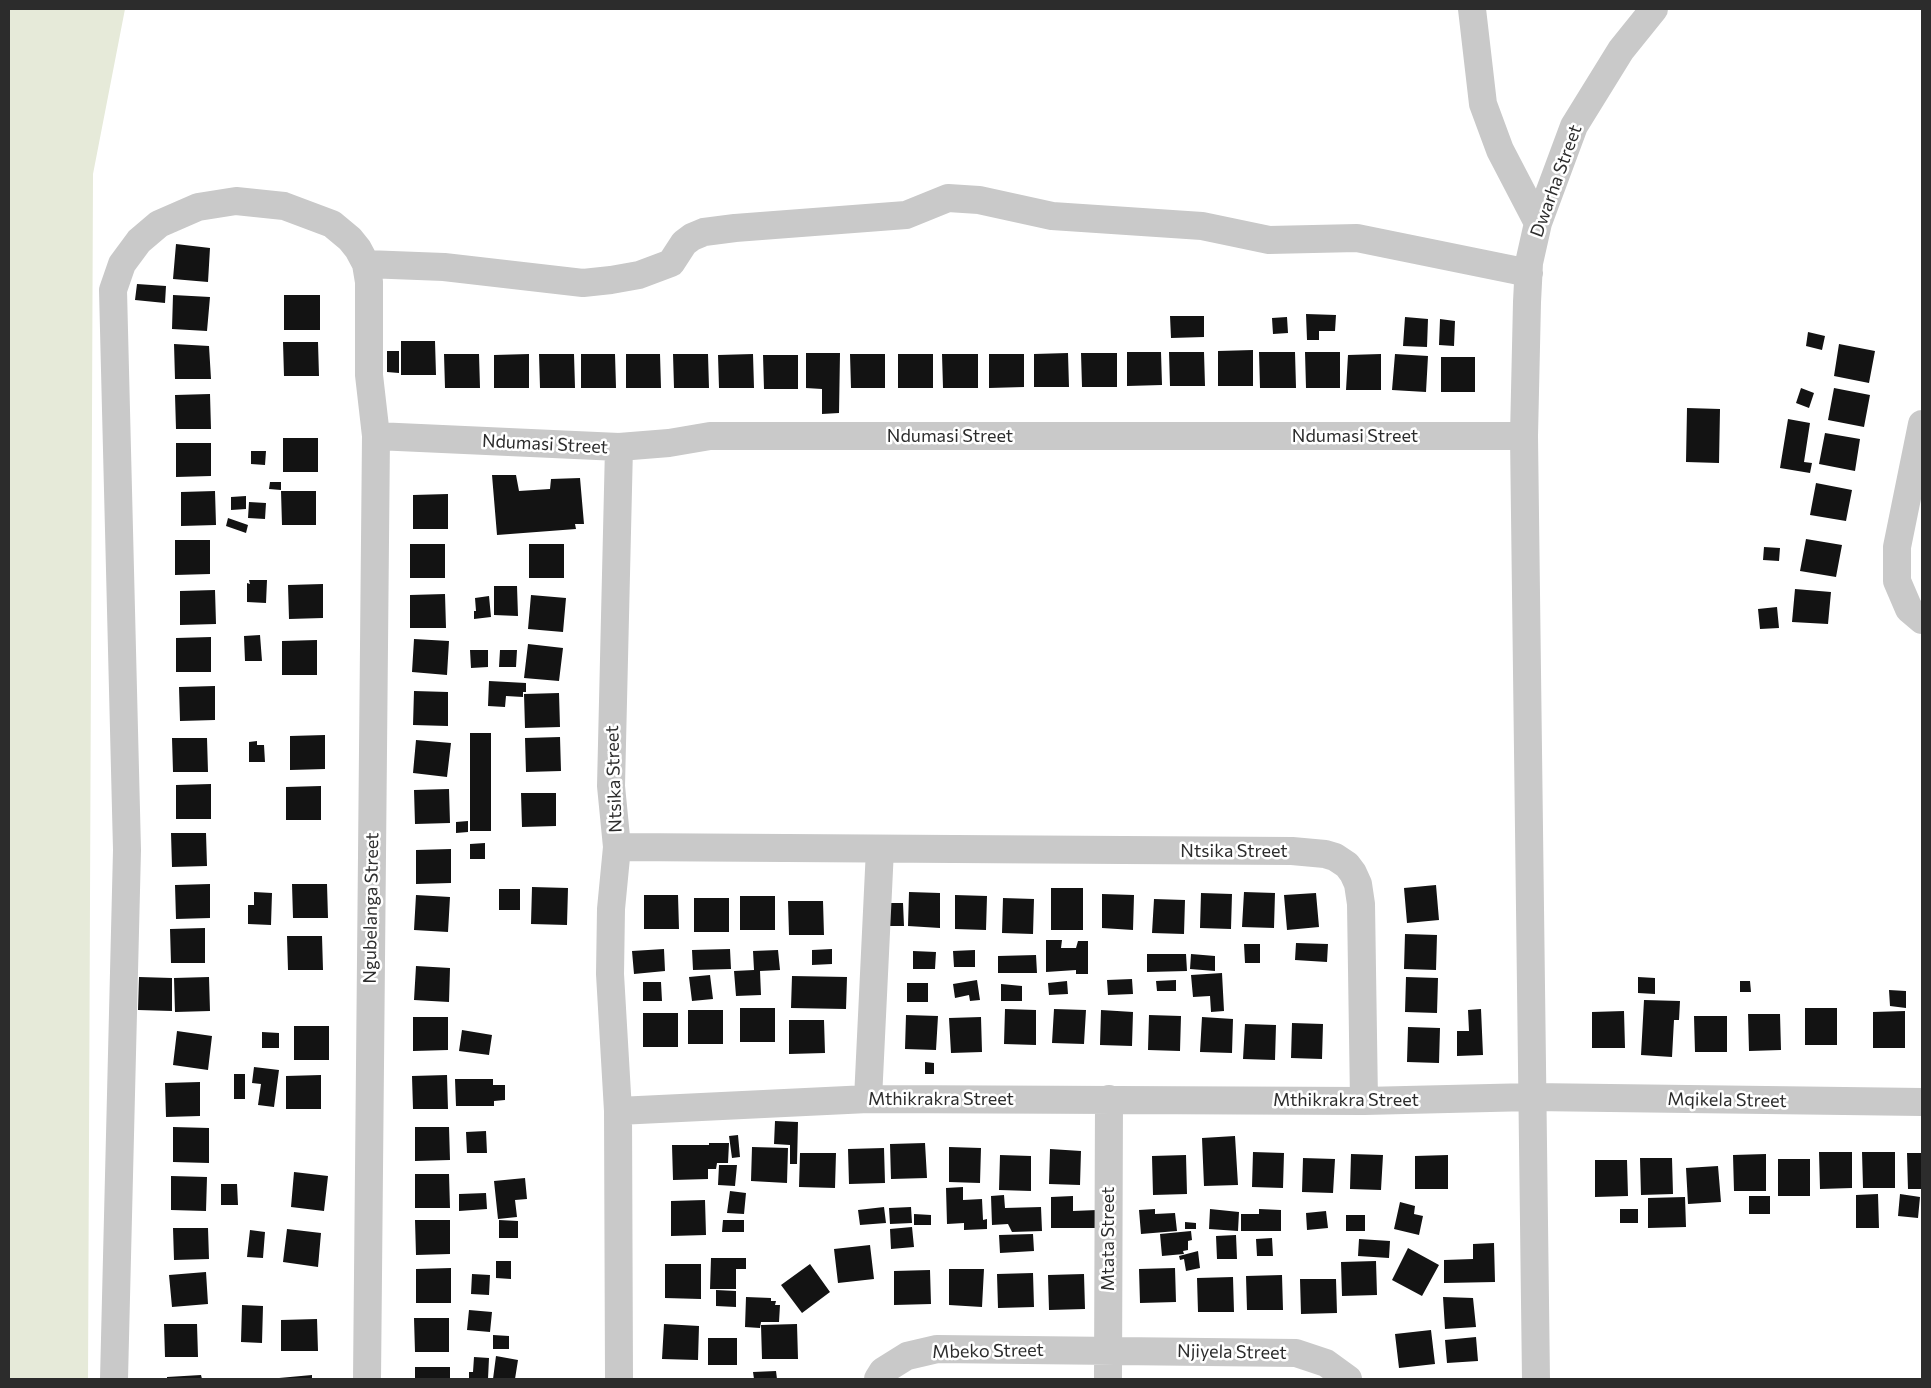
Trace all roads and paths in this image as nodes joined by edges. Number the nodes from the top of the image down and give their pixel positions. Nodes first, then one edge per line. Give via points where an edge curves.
1 (1472, 9) edge
2 (1654, 9) edge
3 (1538, 223) junction
4 (366, 264) junction
5 (1529, 273) junction
6 (1922, 424) edge
7 (376, 436) junction
8 (1524, 436) junction
9 (619, 447) junction
10 (1922, 620) edge
11 (617, 847) junction
12 (880, 849) junction
13 (1532, 1097) junction
14 (868, 1099) junction
15 (1109, 1099) junction
16 (1364, 1101) junction
17 (1922, 1102) edge
18 (618, 1112) junction
19 (1108, 1351) junction
20 (114, 1379) edge
21 (367, 1379) edge
22 (618, 1379) edge
23 (878, 1379) edge
24 (1108, 1379) edge
25 (1348, 1379) edge
26 (1536, 1379) edge

1 - 3 street via 1483,104 1500,150
2 - 3 street, Dwarha Street via 1621,50 1574,126
3 - 5 street, Dwarha Street
4 - 5 street via 444,266 583,283 611,280 639,275 671,263 684,243 704,232 906,215 948,198 979,200 1052,216 1202,226 1269,240 1357,238
4 - 7 street, Ngubelanga Street via 369,282 369,375
4 - 20 street via 350,239 332,224 284,206 236,201 198,207 159,224 139,241 122,264 113,290 127,850
5 - 8 street, Dwarha Street
6 - 10 street via 1897,547 1897,581 1909,609
7 - 9 street, Ndumasi Street
7 - 21 street, Ngubelanga Street
8 - 9 street, Ndumasi Street via 710,436
8 - 13 street, Dwarha Street
9 - 11 street, Ntsika Street via 611,786
11 - 12 street, Ntsika Street
11 - 18 street via 611,909 610,974
12 - 14 street
12 - 16 street, Ntsika Street via 1292,851 1335,857 1353,873 1361,904
13 - 16 street, Mthikrakra Street
13 - 17 street, Mqikela Street
13 - 26 street, Dwarha Street
14 - 15 street, Mthikrakra Street
14 - 18 street, Mthikrakra Street
15 - 16 street, Mthikrakra Street
15 - 19 street, Mtata Street
18 - 22 street
19 - 23 street, Mbeko Street via 937,1349 907,1356 883,1371
19 - 24 street, Mtata Street
19 - 25 street, Njiyela Street via 1296,1353 1326,1362

